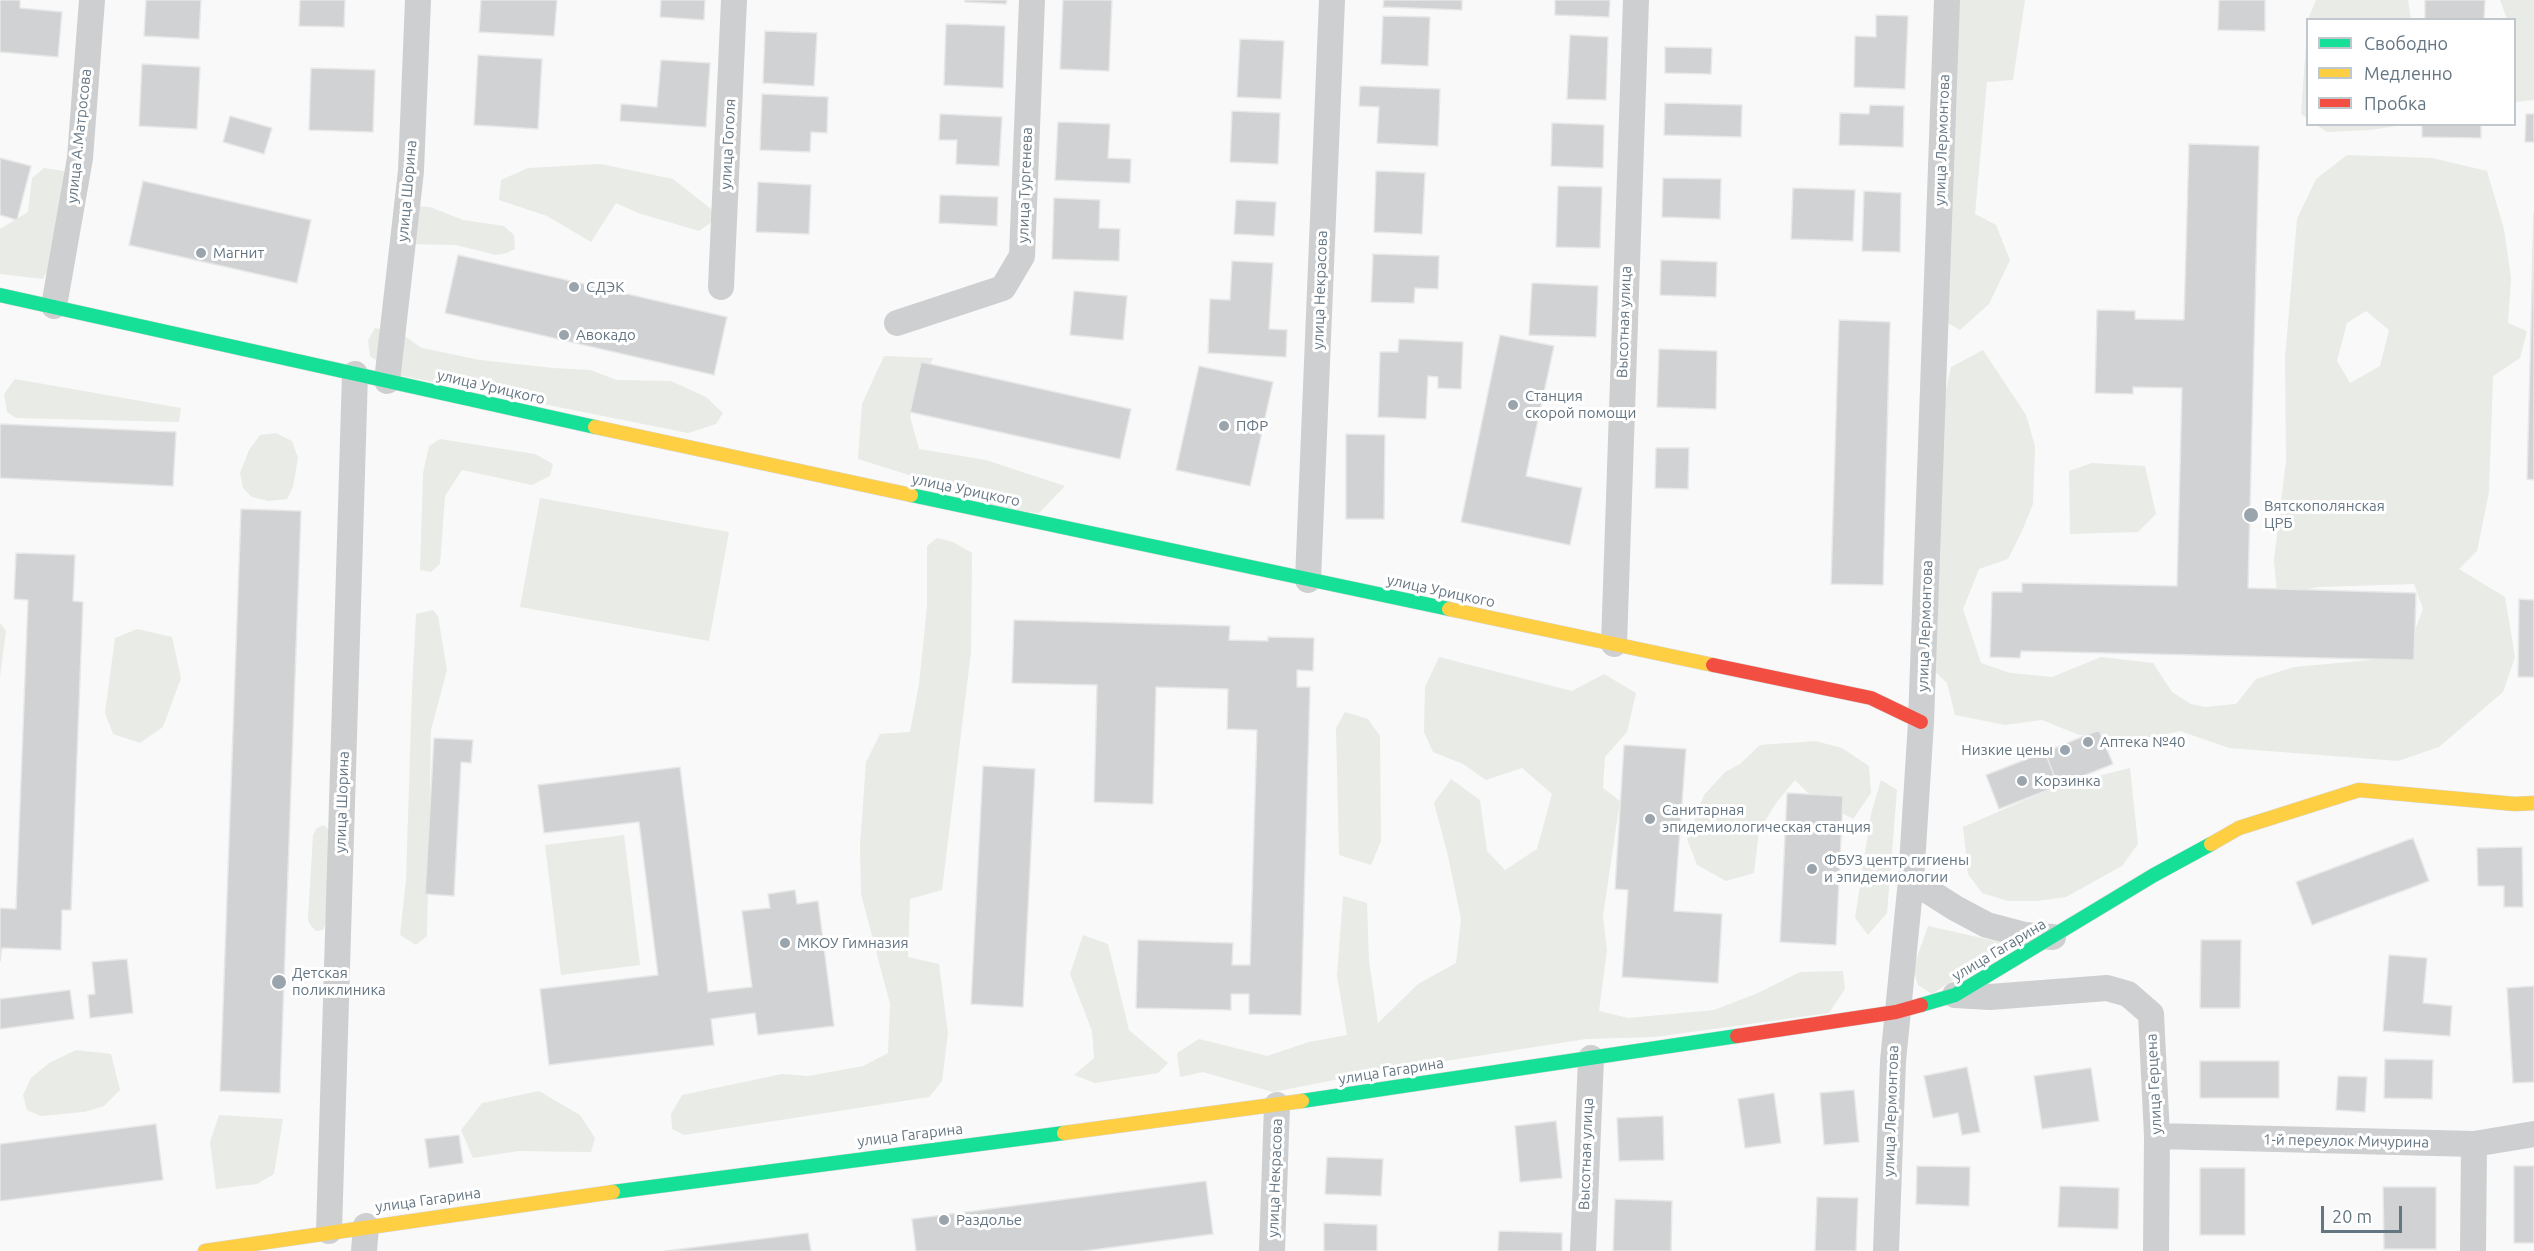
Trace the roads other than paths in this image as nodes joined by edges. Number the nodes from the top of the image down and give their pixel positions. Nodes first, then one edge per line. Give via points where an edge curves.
1 (92, 0) edge
2 (418, 0) edge
3 (734, 0) edge
4 (1032, 0) edge
5 (1332, 0) edge
6 (1636, 0) edge
7 (1947, 0) edge
8 (722, 287) dead end
9 (0, 295) edge
10 (54, 306) junction
11 (897, 323) dead end
12 (355, 374) junction
13 (387, 381) junction
14 (1308, 580) junction
15 (1614, 644) junction
16 (1922, 722) junction
17 (2534, 803) edge
18 (1911, 880) junction
19 (2053, 937) junction
20 (1955, 995) junction
21 (1896, 1012) junction
22 (1591, 1058) junction
23 (1277, 1105) junction
24 (2534, 1134) edge
25 (2157, 1136) junction
26 (2474, 1144) junction
27 (366, 1226) junction
28 (329, 1231) junction
29 (205, 1251) edge
30 (364, 1251) edge
31 (1272, 1251) edge
32 (1582, 1251) edge
33 (1886, 1251) edge
34 (2156, 1251) edge
35 (2473, 1251) edge

1 - 10 street, улица А.Матросова via 80,158
2 - 13 street, улица Шорина via 411,171
3 - 8 street, улица Гоголя
4 - 11 street, улица Тургенева via 1022,256 1003,288
5 - 14 street, улица Некрасова
6 - 15 street, Высотная улица
7 - 16 street, улица Лермонтова
9 - 10 street, улица Урицкого
10 - 12 street, улица Урицкого
12 - 13 street, улица Урицкого
12 - 28 street, улица Шорина
13 - 14 street, улица Урицкого
14 - 15 street, улица Урицкого
15 - 16 street, улица Урицкого via 1871,698
16 - 18 street, улица Лермонтова
17 - 19 street, улица Гагарина via 2359,790 2240,828
18 - 19 street via 1988,925 2025,935
18 - 21 street, улица Лермонтова
19 - 20 street, улица Гагарина
20 - 21 street, улица Гагарина
20 - 25 street, улица Герцена via 1990,997 2106,988 2128,994 2151,1014
21 - 22 street, улица Гагарина
21 - 33 street, улица Лермонтова
22 - 23 street, улица Гагарина
22 - 32 street, Высотная улица
23 - 27 street, улица Гагарина
23 - 31 street, улица Некрасова
24 - 26 street, 1-й переулок Мичурина
25 - 26 street, 1-й переулок Мичурина
25 - 34 street, улица Герцена
26 - 35 street
27 - 28 street, улица Гагарина
27 - 30 street
28 - 29 street, улица Гагарина

